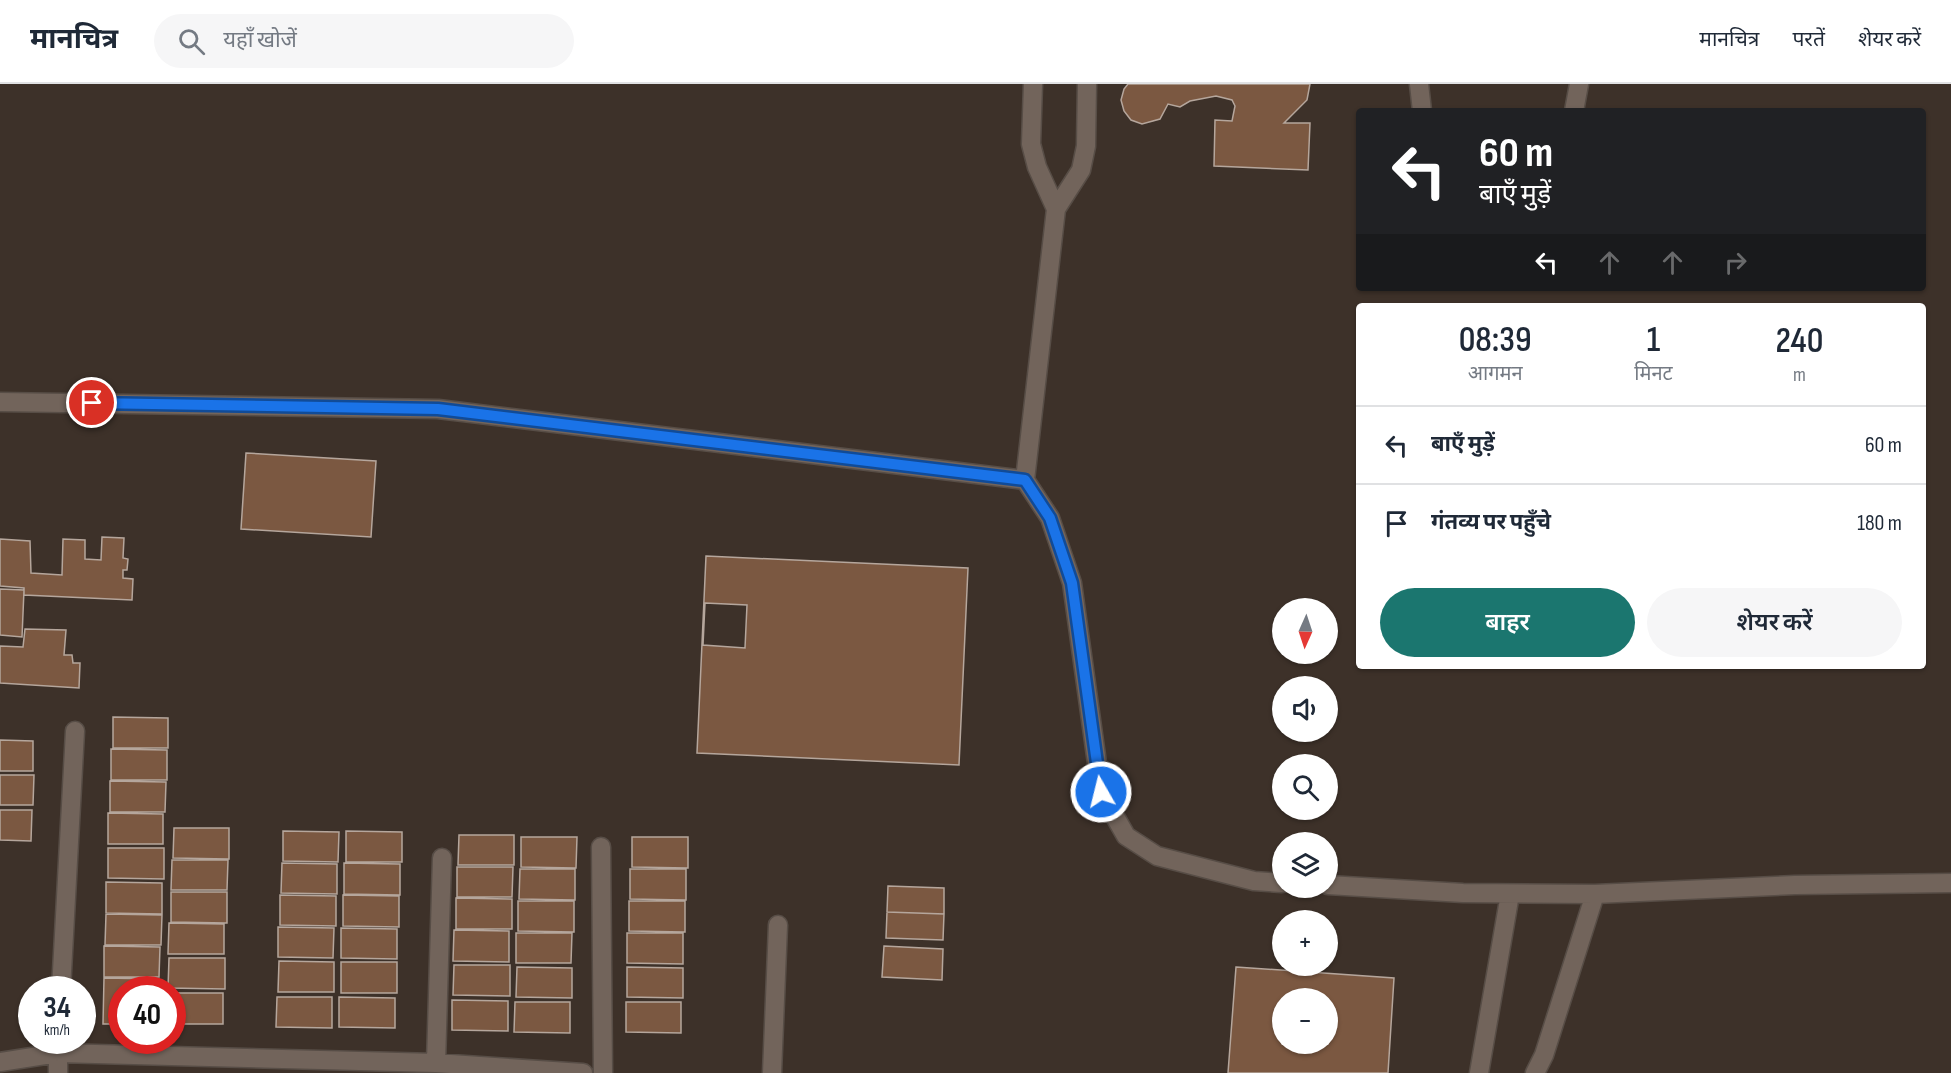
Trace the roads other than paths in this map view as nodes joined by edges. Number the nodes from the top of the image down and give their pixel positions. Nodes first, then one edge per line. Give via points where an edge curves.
1 (1033, 84) edge
2 (1087, 84) edge
3 (1419, 84) edge
4 (1579, 84) edge
5 (1422, 108) edge
6 (1575, 108) edge
7 (1056, 209) junction
8 (0, 402) edge
9 (1025, 480) junction
10 (75, 731) dead end
11 (601, 847) dead end
12 (442, 858) dead end
13 (1272, 882) edge
14 (1951, 883) edge
15 (1338, 885) edge
16 (1510, 894) junction
17 (1595, 894) junction
18 (778, 925) dead end
19 (62, 976) edge
20 (96, 1052) edge
21 (31, 1054) edge
22 (58, 1054) edge
23 (0, 1062) edge
24 (436, 1063) junction
25 (193, 1065) edge
26 (58, 1073) edge
27 (583, 1073) edge
28 (603, 1073) edge
29 (772, 1073) edge
30 (1479, 1073) edge
31 (1535, 1073) edge

1 - 7 street via 1031,144
2 - 7 street via 1086,147 1081,170
3 - 5 street
4 - 6 street
7 - 9 street
8 - 9 street via 438,409
9 - 13 street via 1050,518 1072,583 1101,792 1126,836 1157,856
10 - 19 street
11 - 28 street
12 - 24 street
14 - 17 street
15 - 16 street
16 - 17 street
16 - 30 street
17 - 31 street
18 - 29 street
20 - 25 street
21 - 23 street
22 - 26 street
24 - 25 street
24 - 27 street

